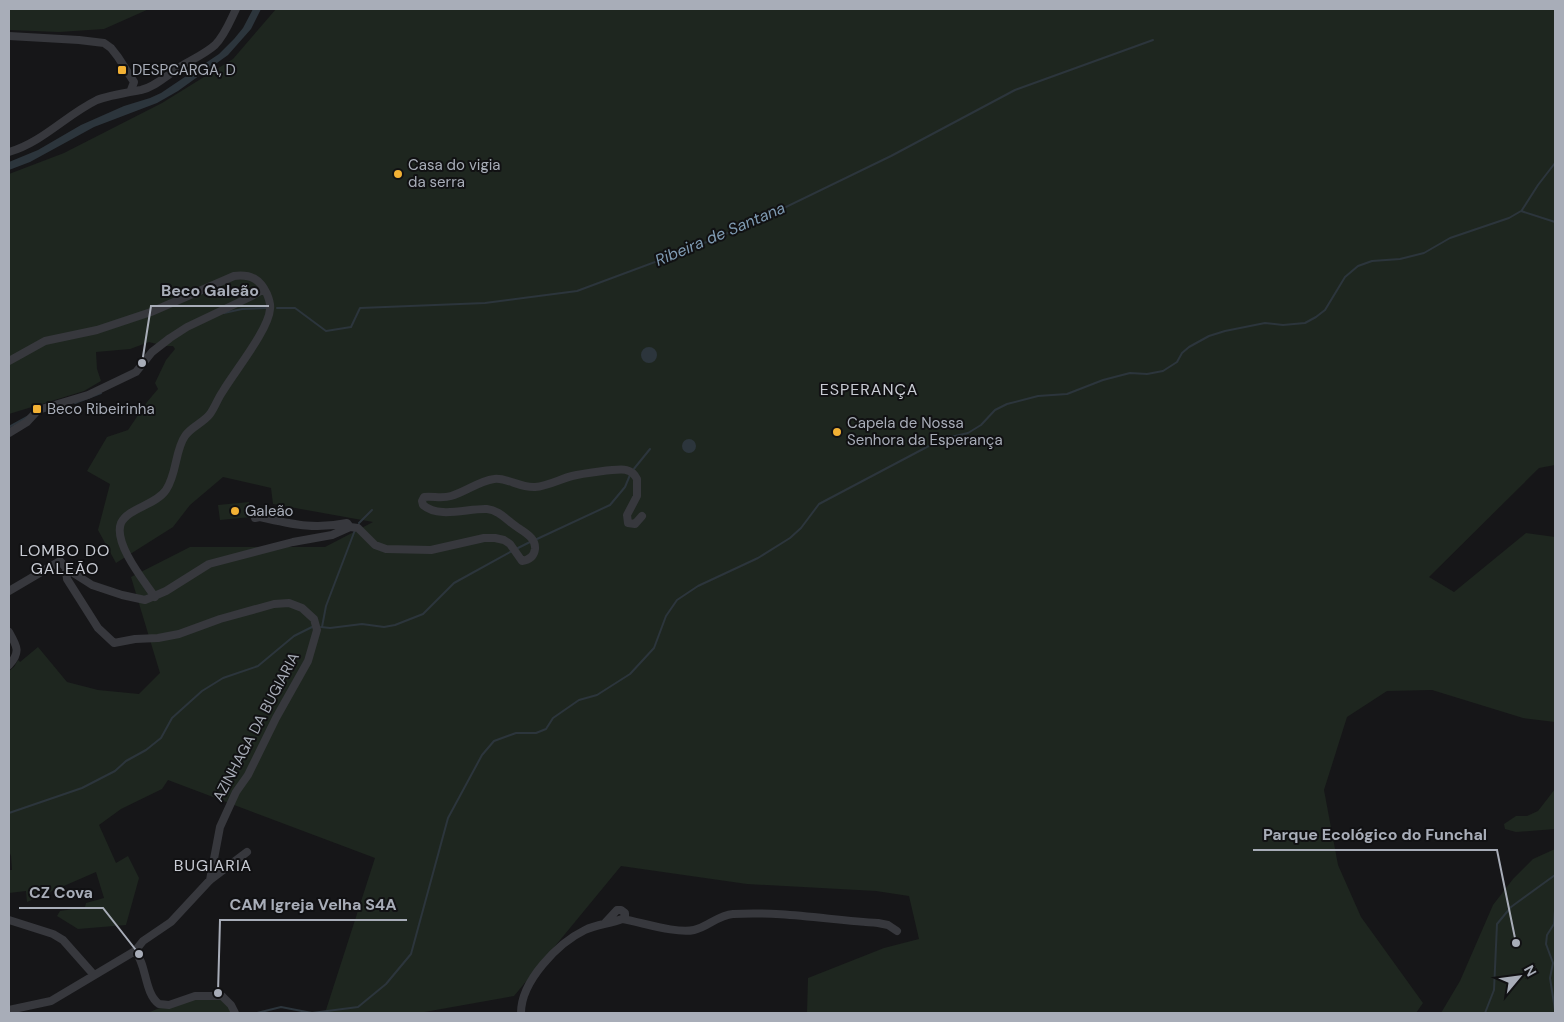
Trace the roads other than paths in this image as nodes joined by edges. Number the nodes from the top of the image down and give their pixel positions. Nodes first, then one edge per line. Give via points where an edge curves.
1 (236, 9) edge
2 (9, 36) edge
3 (131, 90) junction
4 (9, 152) edge
5 (264, 288) junction
6 (9, 360) edge
7 (9, 433) edge
8 (642, 516) dead end
9 (255, 518) dead end
10 (350, 527) junction
11 (67, 568) junction
12 (9, 590) edge
13 (155, 597) junction
14 (9, 632) edge
15 (9, 665) edge
16 (247, 852) dead end
17 (210, 880) junction
18 (9, 920) edge
19 (897, 931) dead end
20 (135, 951) junction
21 (94, 975) junction
22 (9, 1010) edge
23 (235, 1013) edge
24 (521, 1013) edge

1 - 3 street via 214,46 153,85
2 - 3 street via 104,43 134,82
3 - 4 street via 95,101 41,138
5 - 6 street via 252,277 234,276 151,312 97,330 45,341
5 - 7 street via 170,338 152,352 136,372 88,395 38,410 27,422
5 - 13 street via 270,306 263,330 210,415 183,438 175,470 166,489 160,497 121,522 121,541
8 - 10 street via 635,524 628,523 627,515 637,496 637,480 631,472 620,470 572,476 535,487 520,486 498,478 451,496 424,498 423,505 432,511 487,509 500,514 532,538 535,548 528,560 522,561 510,544 496,538 430,550 386,549 375,545 358,528
9 - 10 street via 308,527 347,524
10 - 13 street via 332,535 209,564
11 - 12 street via 60,561
11 - 13 street via 100,588 138,599
11 - 17 street, AZINHAGA DA BUGIARIA via 67,579 98,628 114,643 179,634 243,611 274,604 289,603 302,608 314,620 316,627 308,660 236,792 220,828
14 - 15 street via 17,650
16 - 17 street
17 - 20 street via 171,922 143,941
18 - 21 street via 53,934
19 - 24 street via 888,924 774,913 730,914 695,930 682,931 622,919 586,929 546,960 528,986
20 - 21 street
20 - 23 street via 152,996 159,1004 169,1005 188,997 222,996
21 - 22 street via 46,1003

